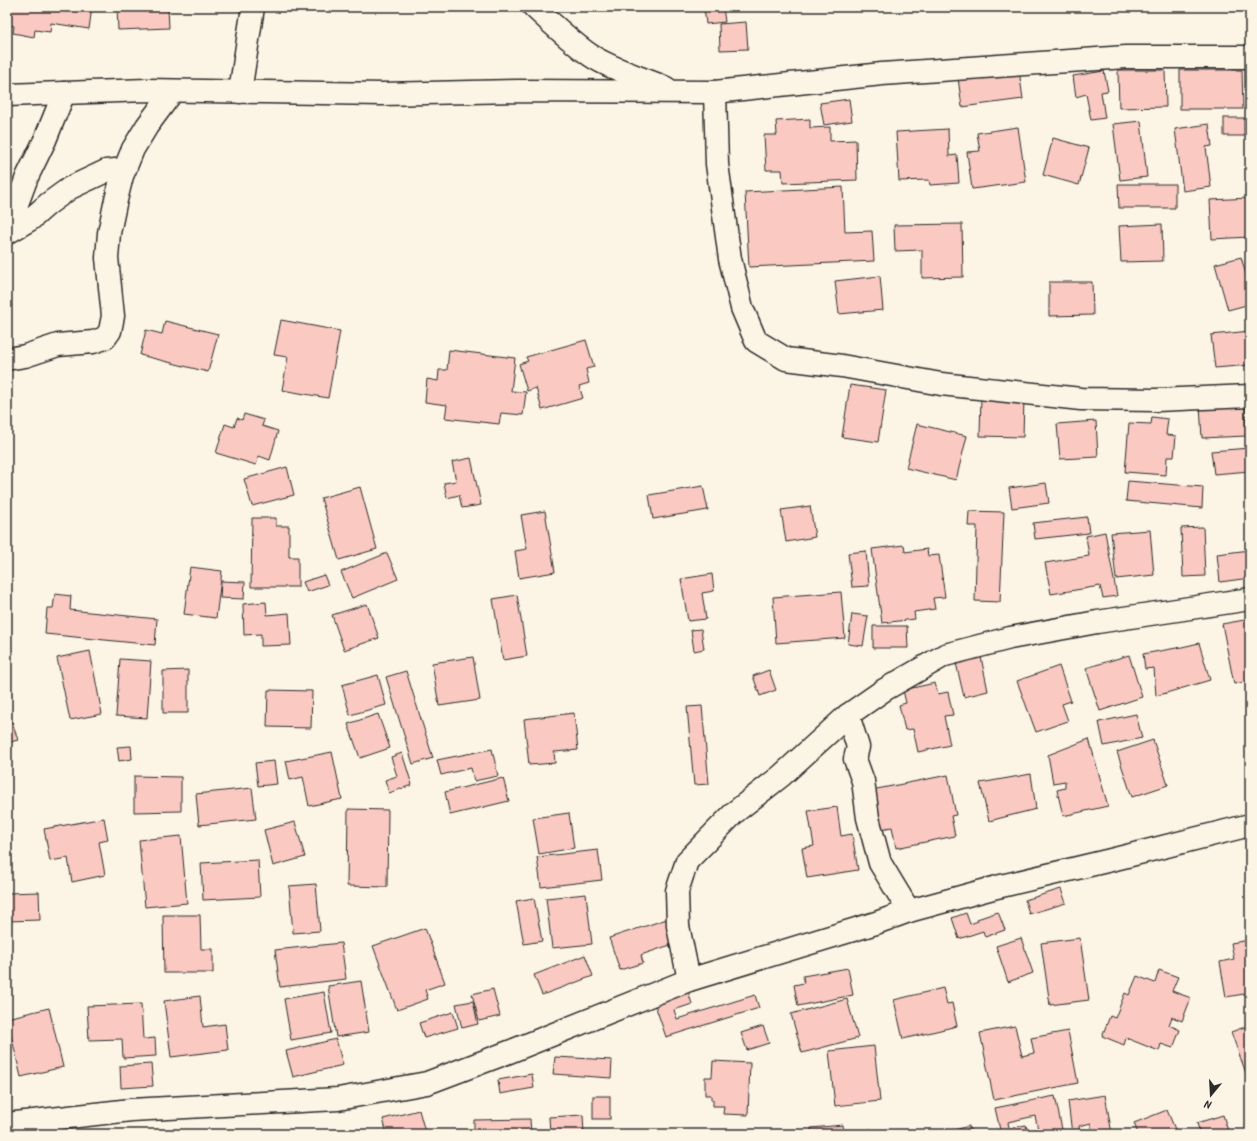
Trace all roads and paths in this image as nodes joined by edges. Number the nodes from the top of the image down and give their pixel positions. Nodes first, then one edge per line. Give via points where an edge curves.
1 (253, 7) edge
2 (534, 7) edge
3 (1250, 57) edge
4 (173, 90) junction
5 (240, 92) junction
6 (676, 92) junction
7 (715, 92) junction
8 (64, 93) junction
9 (7, 95) edge
10 (125, 169) junction
11 (7, 232) edge
12 (7, 359) edge
13 (1250, 396) edge
14 (1250, 599) edge
15 (848, 715) junction
16 (1250, 825) edge
17 (908, 911) junction
18 (689, 980) junction
19 (7, 1124) edge

1 - 5 street
2 - 6 street via 591,55
3 - 7 street via 1111,58 882,74
4 - 5 street
4 - 8 street
4 - 10 street via 137,143
5 - 6 street
6 - 7 street
7 - 13 street via 717,164 730,259 742,308 756,340 786,359 842,366 941,384 1081,399 1156,400
8 - 9 street
8 - 11 street via 27,177
10 - 11 street via 106,171 70,188 31,219
10 - 12 street via 109,232 107,258 113,316 110,331 105,338 93,342 58,345
14 - 15 street via 1097,622 1010,638 945,655 884,690
15 - 17 street via 858,747 856,759 880,863
15 - 18 street via 735,812 687,861 677,891 678,926
16 - 17 street
17 - 18 street via 876,924
18 - 19 street via 427,1083 338,1100 131,1110

